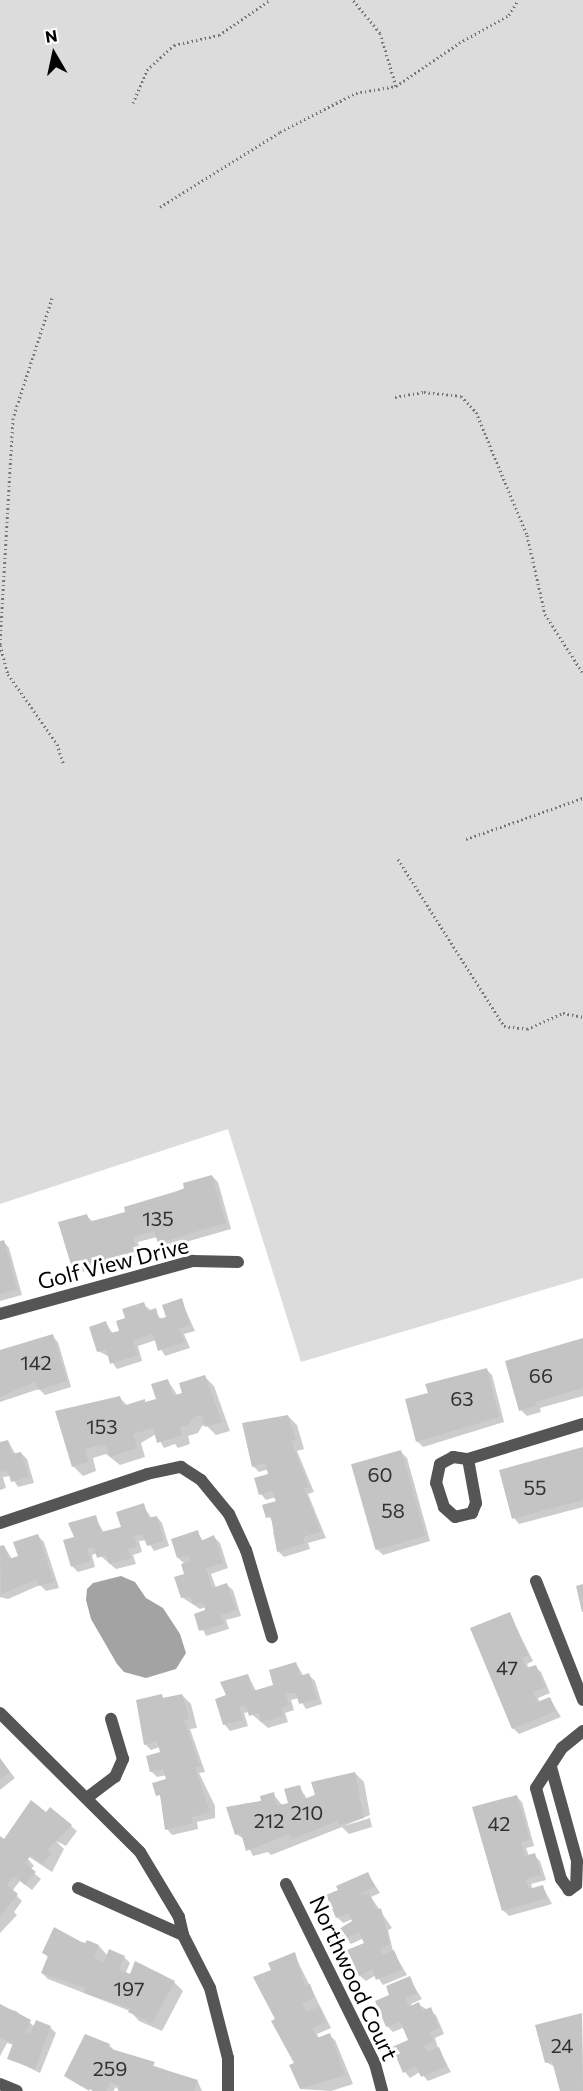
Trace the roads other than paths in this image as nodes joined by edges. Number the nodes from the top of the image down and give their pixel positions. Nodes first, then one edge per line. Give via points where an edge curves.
1 (238, 1262) dead end
2 (0, 1314) edge
3 (583, 1424) edge
4 (468, 1459) junction
5 (0, 1523) edge
6 (536, 1581) dead end
7 (272, 1637) dead end
8 (583, 1700) edge
9 (0, 1713) edge
10 (111, 1719) dead end
11 (583, 1731) edge
12 (551, 1767) junction
13 (88, 1797) junction
14 (286, 1884) dead end
15 (78, 1888) dead end
16 (183, 1935) junction
17 (0, 2084) edge
18 (17, 2091) edge
19 (228, 2091) edge
20 (382, 2091) edge

1 - 2 street, Golf View Drive via 193,1261
3 - 4 street
4 - 4 street via 453,1457 440,1464 436,1483 444,1507 455,1517 472,1514 476,1503
5 - 7 street via 147,1474 181,1467 201,1480 229,1514 246,1550
6 - 8 street
9 - 13 street
10 - 13 street via 123,1759 115,1777
11 - 12 street via 562,1748
12 - 12 street via 539,1781 538,1800 561,1879 569,1890 576,1885 577,1861
13 - 16 street via 140,1852 179,1917
14 - 20 street, Northwood Court via 375,2064
15 - 16 street
16 - 19 street via 210,1988 228,2058
17 - 18 street

